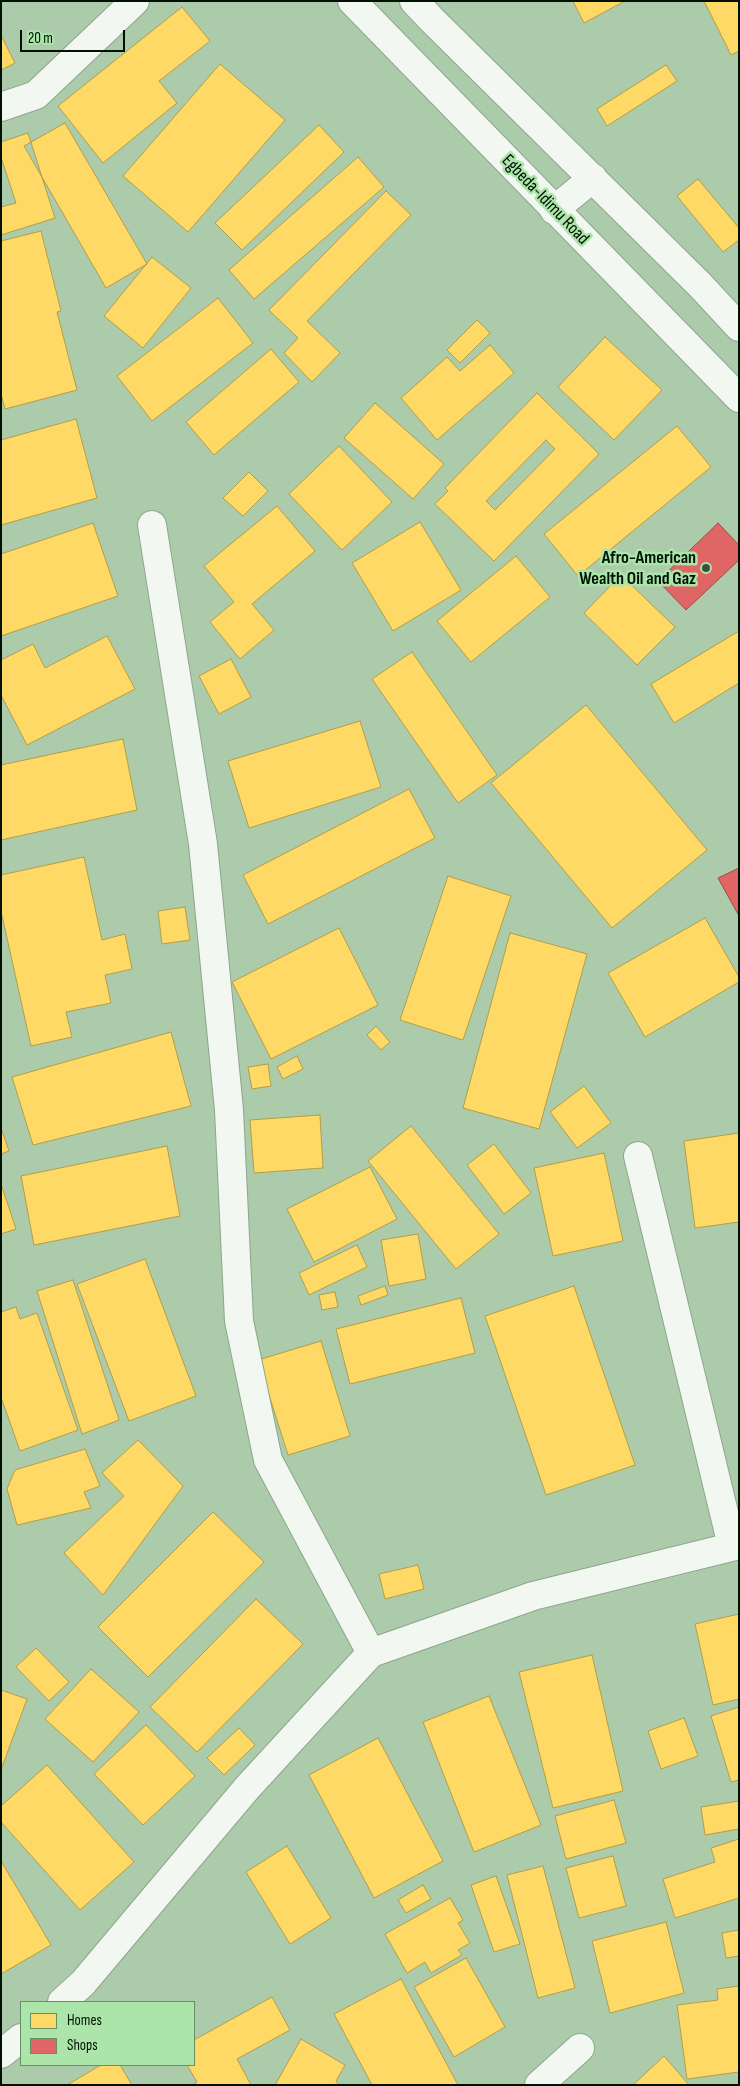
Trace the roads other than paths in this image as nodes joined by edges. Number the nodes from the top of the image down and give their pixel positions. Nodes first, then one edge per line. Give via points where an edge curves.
1 (135, 1) edge
2 (352, 1) edge
3 (414, 1) edge
4 (1, 107) edge
5 (593, 178) junction
6 (554, 210) junction
7 (739, 327) edge
8 (739, 398) edge
9 (152, 525) dead end
10 (638, 1156) dead end
11 (735, 1545) edge
12 (371, 1653) junction
13 (63, 2001) edge
14 (20, 2039) edge
15 (580, 2048) dead end
16 (1, 2054) edge
17 (539, 2085) edge

1 - 4 street via 36,95
2 - 6 street, Egbeda-Idimu Road
3 - 5 street
5 - 6 street
5 - 7 street
6 - 8 street, Egbeda-Idimu Road
9 - 12 street via 203,844 229,1110 239,1321 268,1460
10 - 11 street
11 - 12 street via 533,1596
12 - 13 street via 247,1788 83,1983
14 - 16 street
15 - 17 street

